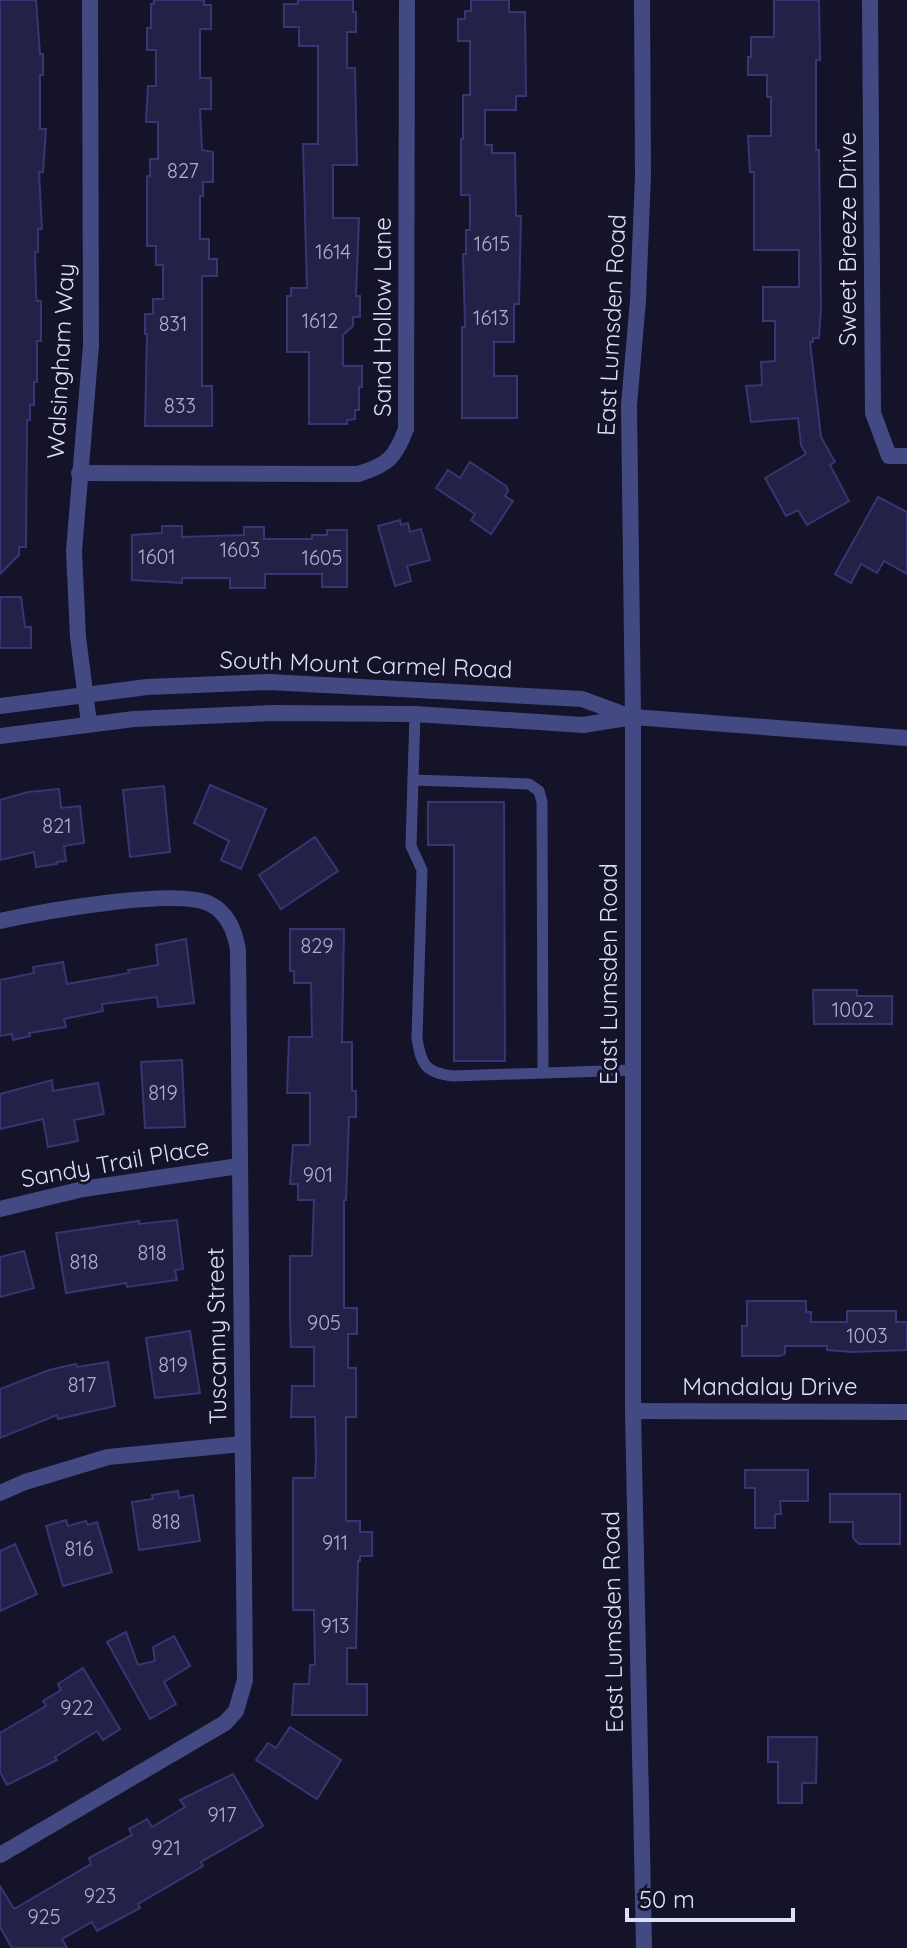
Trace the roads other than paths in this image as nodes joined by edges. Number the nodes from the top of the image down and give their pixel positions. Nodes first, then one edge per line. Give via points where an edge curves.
1 (90, 0) edge
2 (407, 0) edge
3 (642, 0) edge
4 (870, 0) edge
5 (907, 456) edge
6 (79, 473) junction
7 (85, 693) junction
8 (0, 706) edge
9 (415, 714) junction
10 (633, 717) junction
11 (89, 723) junction
12 (0, 736) edge
13 (907, 738) edge
14 (413, 780) junction
15 (0, 921) edge
16 (633, 1070) junction
17 (543, 1071) junction
18 (239, 1166) junction
19 (0, 1209) edge
20 (633, 1411) junction
21 (907, 1412) edge
22 (242, 1444) junction
23 (0, 1493) edge
24 (0, 1855) edge
25 (644, 1948) edge

1 - 6 street, Walsingham Way via 92,301
2 - 6 street, Sand Hollow Lane via 406,429 398,452 381,467 358,474
3 - 10 street, East Lumsden Road via 643,175 629,405
4 - 5 street, Sweet Breeze Drive via 873,413 889,456
6 - 7 street, Walsingham Way via 75,581
7 - 8 street, South Mount Carmel Road
7 - 10 street, South Mount Carmel Road via 209,683 331,683 582,699
7 - 11 street, Walsingham Way
9 - 10 street, South Mount Carmel Road via 583,725
9 - 11 street, South Mount Carmel Road via 196,715
9 - 14 lane
10 - 13 street, South Mount Carmel Road
10 - 16 street, East Lumsden Road
11 - 12 street, South Mount Carmel Road
14 - 17 lane via 529,784 539,791
14 - 17 lane via 411,846 422,870 420,1055 437,1074
15 - 18 street, Tuscanny Street via 176,897 209,903 221,911 238,950
16 - 17 lane
16 - 20 street, East Lumsden Road
18 - 19 street, Sandy Trail Place via 83,1189
18 - 22 street, Tuscanny Street
20 - 21 street, Mandalay Drive
20 - 25 street, East Lumsden Road
22 - 23 street via 108,1457
22 - 24 street, Tuscanny Street via 245,1680 236,1711 214,1731

